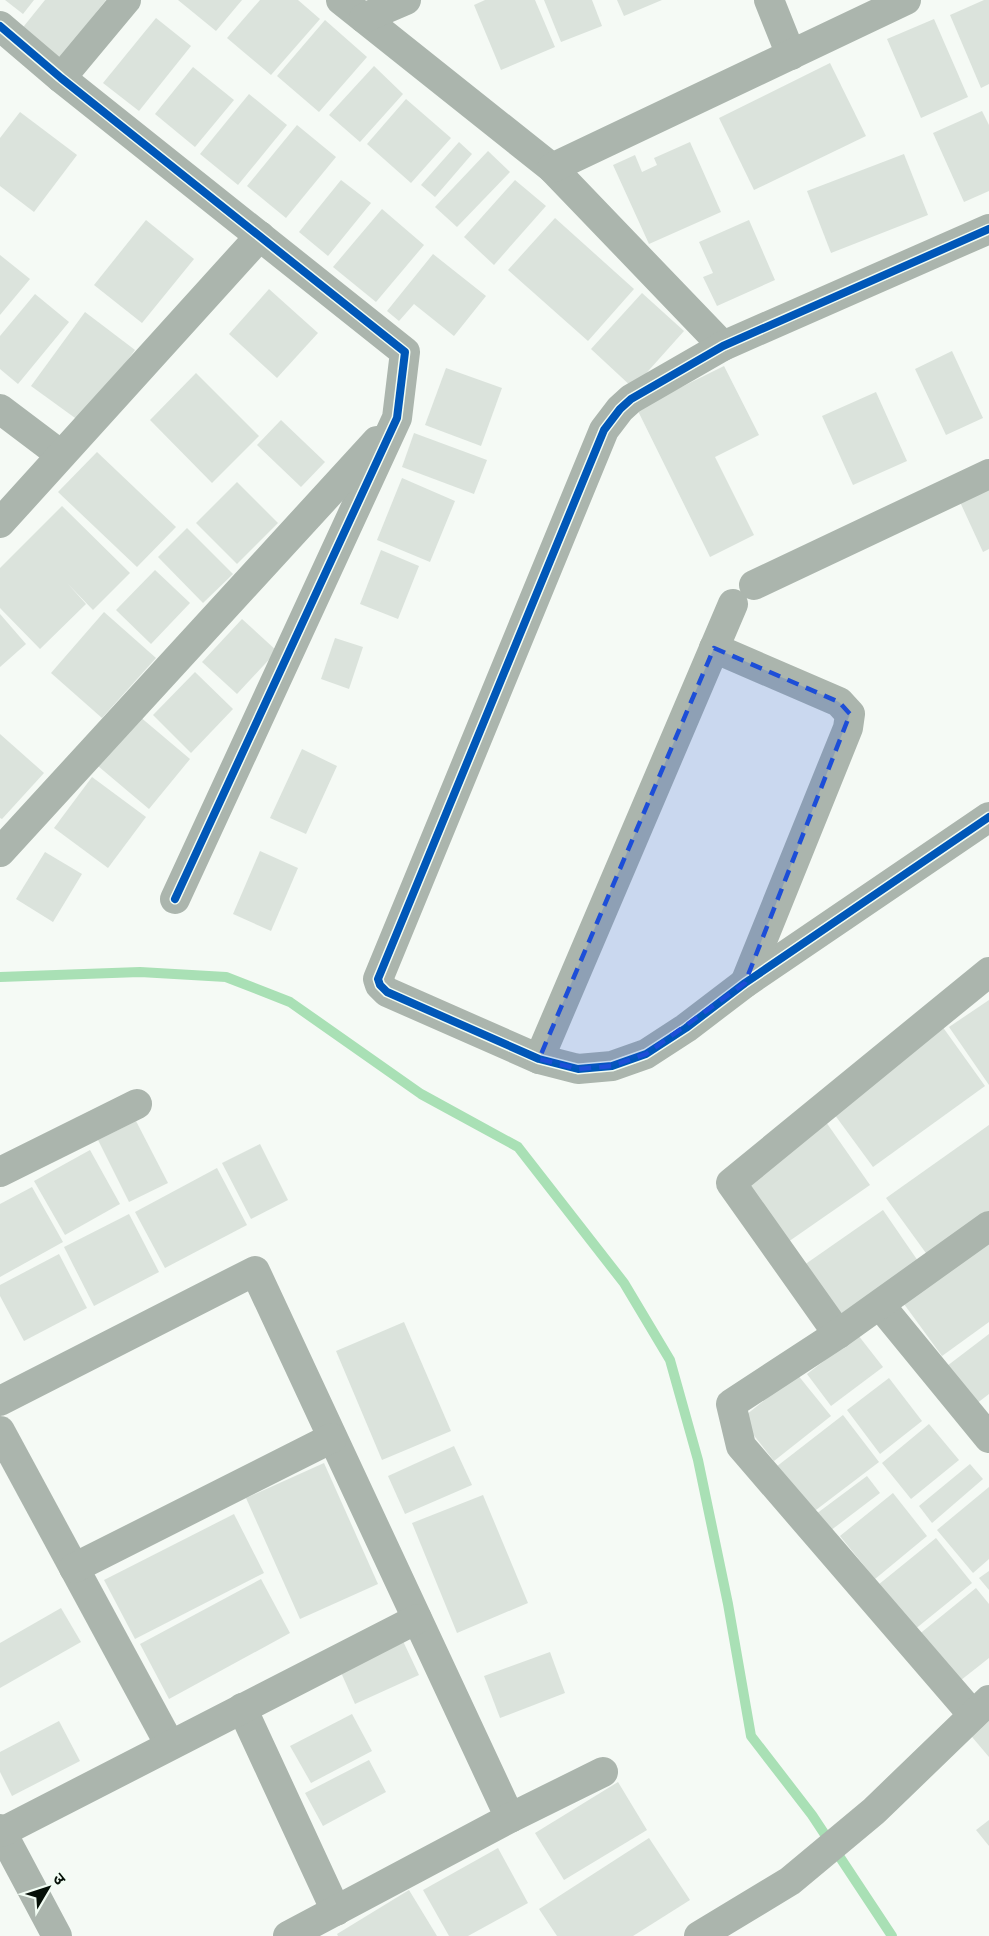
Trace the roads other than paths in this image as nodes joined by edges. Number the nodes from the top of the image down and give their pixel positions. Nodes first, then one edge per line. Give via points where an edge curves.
1 (126, 0) edge
2 (406, 0) edge
3 (769, 0) edge
4 (906, 0) edge
5 (352, 9) edge
6 (0, 26) edge
7 (791, 55) junction
8 (61, 78) junction
9 (552, 168) junction
10 (989, 229) edge
11 (260, 236) junction
12 (723, 346) junction
13 (0, 409) edge
14 (397, 418) junction
15 (61, 455) junction
16 (989, 474) edge
17 (0, 523) edge
18 (714, 648) junction
19 (989, 817) edge
20 (0, 852) edge
21 (175, 899) dead end
22 (989, 972) edge
23 (745, 983) junction
24 (539, 1059) junction
25 (137, 1104) dead end
26 (0, 1172) edge
27 (989, 1226) edge
28 (880, 1305) junction
29 (838, 1334) junction
30 (0, 1401) edge
31 (0, 1431) edge
32 (332, 1438) junction
33 (989, 1438) edge
34 (74, 1568) junction
35 (417, 1619) junction
36 (242, 1708) junction
37 (981, 1708) edge
38 (170, 1745) junction
39 (603, 1772) dead end
40 (510, 1818) junction
41 (1, 1830) edge
42 (336, 1911) junction
43 (57, 1936) edge
44 (288, 1936) edge
45 (699, 1936) edge

1 - 8 street
2 - 5 street
3 - 7 street
4 - 7 street
5 - 9 street
6 - 8 street
7 - 9 street
8 - 11 street
9 - 12 street
10 - 12 street
11 - 14 street via 405,352
11 - 15 street
12 - 24 street via 632,399 604,430 378,979 387,992
13 - 15 street
14 - 20 street
14 - 21 street
15 - 17 street
16 - 18 street via 744,595
18 - 23 street via 839,702 850,714 848,728
18 - 24 street
19 - 23 street
22 - 29 street via 731,1183
23 - 24 street via 646,1054 612,1066 578,1069
25 - 26 street
27 - 28 street
28 - 29 street
28 - 33 street
29 - 37 street via 731,1404 741,1446
30 - 32 street via 255,1271
31 - 34 street
32 - 34 street
32 - 35 street
34 - 38 street
35 - 36 street
35 - 40 street
36 - 38 street
36 - 42 street
37 - 45 street via 873,1811 790,1881
38 - 41 street
39 - 40 street
40 - 42 street
41 - 43 street
42 - 44 street

